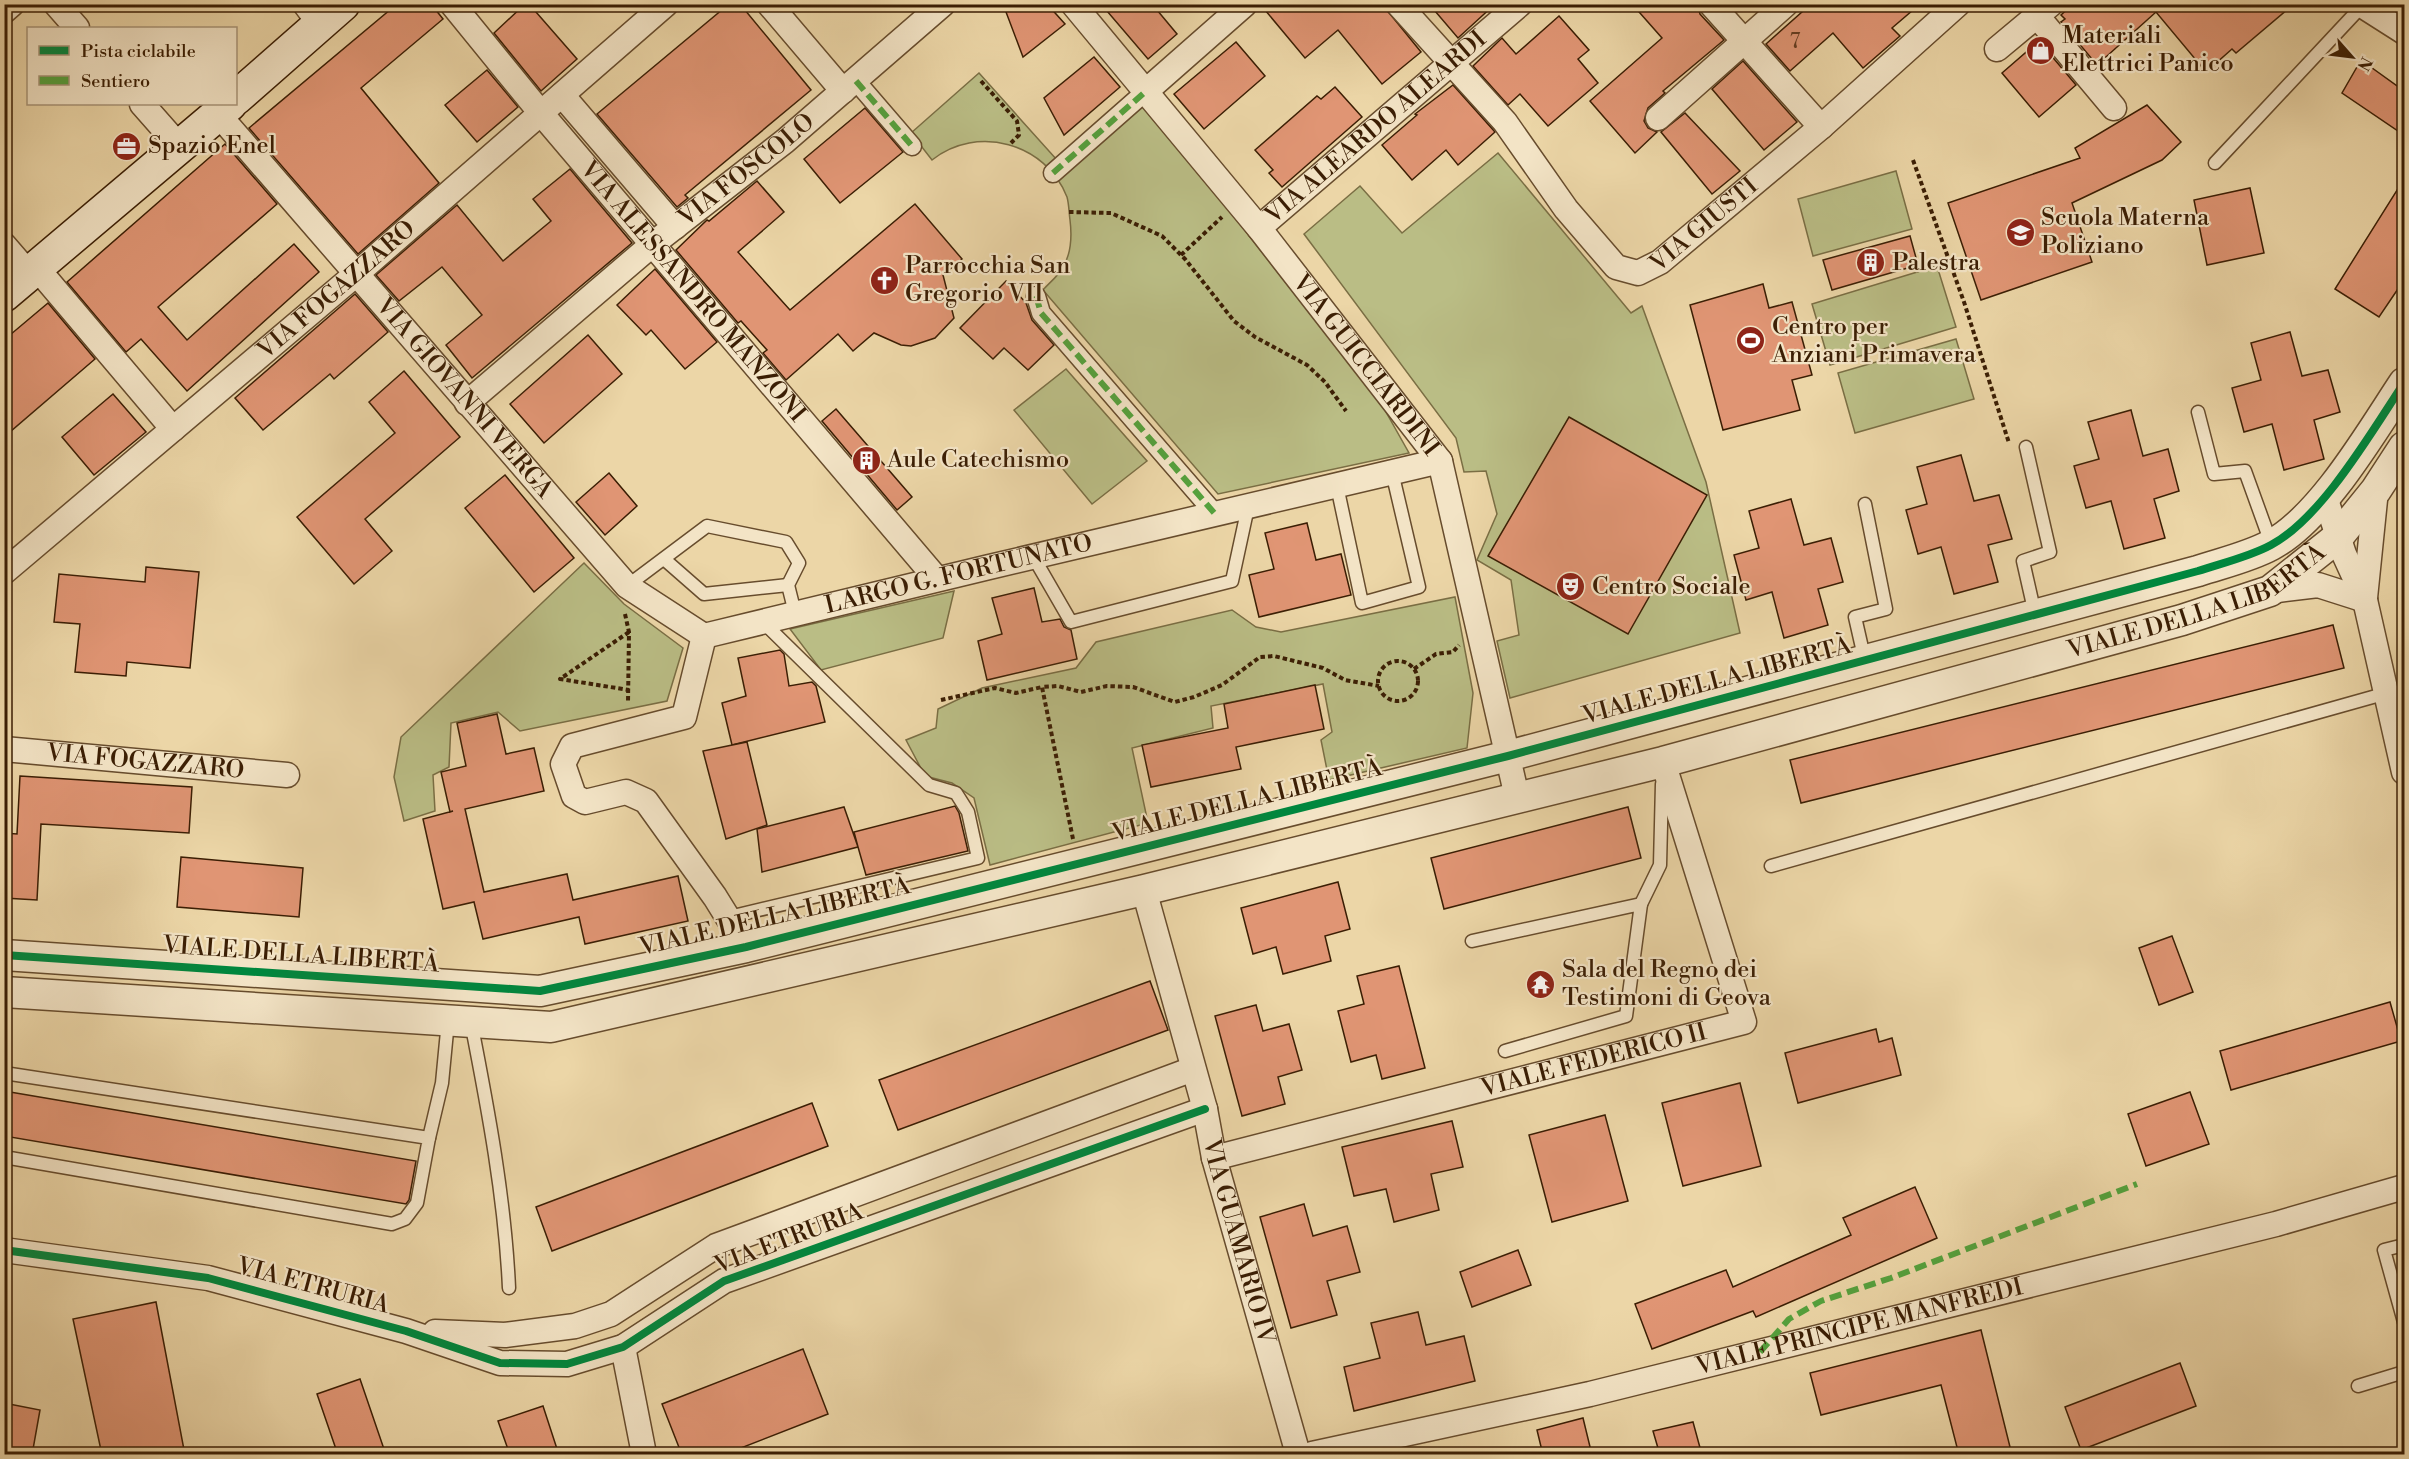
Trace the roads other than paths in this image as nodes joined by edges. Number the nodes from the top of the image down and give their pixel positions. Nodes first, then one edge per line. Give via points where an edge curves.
1 (12, 4) edge
2 (56, 4) edge
3 (452, 4) edge
4 (666, 4) edge
5 (769, 4) edge
6 (943, 4) edge
7 (1073, 4) edge
8 (1245, 4) edge
9 (1398, 4) edge
10 (1520, 4) edge
11 (1711, 4) edge
12 (1786, 4) edge
13 (1958, 4) edge
14 (2361, 5) edge
15 (2044, 10) edge
16 (4, 11) edge
17 (323, 11) edge
18 (76, 27) edge
19 (2404, 32) edge
20 (1744, 41) junction
21 (1997, 49) dead end
22 (1451, 66) junction
23 (849, 86) junction
24 (1144, 92) junction
25 (562, 94) junction
26 (237, 96) edge
27 (143, 105) edge
28 (228, 105) edge
29 (2114, 108) dead end
30 (540, 112) junction
31 (1658, 118) dead end
32 (1821, 126) junction
33 (178, 146) junction
34 (912, 146) dead end
35 (2215, 163) dead end
36 (1053, 173) dead end
37 (675, 226) junction
38 (1259, 228) junction
39 (654, 243) junction
40 (4, 245) edge
41 (32, 270) junction
42 (355, 274) junction
43 (4, 295) edge
44 (1036, 296) dead end
45 (2404, 382) edge
46 (467, 403) junction
47 (2198, 412) dead end
48 (173, 429) junction
49 (2026, 447) road end
50 (2404, 447) edge
51 (1440, 461) junction
52 (1392, 472) junction
53 (1337, 486) junction
54 (2376, 490) junction
55 (2325, 496) junction
56 (1865, 504) dead end
57 (1248, 507) junction
58 (1216, 515) junction
59 (2338, 537) junction
60 (2272, 545) junction
61 (1034, 558) junction
62 (664, 559) junction
63 (4, 572) edge
64 (936, 578) junction
65 (788, 585) junction
66 (2270, 591) junction
67 (625, 595) junction
68 (2365, 600) junction
69 (795, 613) junction
70 (2035, 616) junction
71 (763, 622) junction
72 (704, 636) junction
73 (1865, 662) junction
74 (2387, 693) junction
75 (4, 749) edge
76 (1508, 756) junction
77 (1663, 762) junction
78 (2404, 772) edge
79 (287, 775) dead end
80 (1517, 797) junction
81 (1771, 866) dead end
82 (1144, 890) junction
83 (1641, 904) junction
84 (729, 917) junction
85 (1472, 941) dead end
86 (746, 947) junction
87 (4, 955) edge
88 (4, 992) edge
89 (459, 1021) junction
90 (1505, 1051) dead end
91 (1193, 1069) junction
92 (4, 1073) edge
93 (1204, 1109) junction
94 (429, 1138) junction
95 (4, 1157) edge
96 (1214, 1158) junction
97 (2404, 1187) edge
98 (2404, 1245) edge
99 (4, 1250) edge
100 (509, 1288) dead end
101 (2404, 1322) edge
102 (406, 1331) junction
103 (623, 1347) junction
104 (2404, 1372) edge
105 (2358, 1386) dead end
106 (644, 1455) edge
107 (1298, 1455) edge
108 (1312, 1455) edge

1 - 16 street
2 - 18 street
3 - 30 street, VIA ALESSANDRO MANZONI
4 - 25 street, VIA FOGAZZARO
5 - 23 street
6 - 23 street, VIA FOSCOLO
7 - 24 street, VIA GUICCIARDINI
8 - 24 street
9 - 22 street, VIA GIUSTI
10 - 22 street, VIA ALEARDO ALEARDI
11 - 20 street
12 - 20 street
13 - 32 street, VIA GIUSTI
14 - 19 street
14 - 35 lane
15 - 21 street
15 - 29 street
17 - 26 main road
20 - 31 street
20 - 32 street
22 - 32 street, VIA GIUSTI via 1504,122 1566,209 1616,267 1638,273 1660,262
22 - 38 street, VIA ALEARDO ALEARDI
23 - 34 street
23 - 37 street, VIA FOSCOLO
24 - 36 street
24 - 38 street, VIA GUICCIARDINI
25 - 30 street, VIA FOGAZZARO
25 - 37 street
27 - 33 street
28 - 33 main road
28 - 42 street, VIA GIOVANNI VERGA
30 - 39 street, VIA ALESSANDRO MANZONI
30 - 42 street, VIA FOGAZZARO
33 - 41 main road
37 - 39 street, VIA FOSCOLO
38 - 51 street, VIA GUICCIARDINI
39 - 46 street, VIA FOSCOLO
39 - 64 street, VIA ALESSANDRO MANZONI
40 - 41 street
41 - 43 main road
41 - 48 street
42 - 46 street, VIA GIOVANNI VERGA
42 - 48 street, VIA FOGAZZARO
44 - 58 street via 1041,314
45 - 55 street, VIALE DELLA LIBERTÀ
46 - 67 street, VIA GIOVANNI VERGA
47 - 60 lane via 2214,474 2245,471
48 - 63 street, VIA FOGAZZARO
49 - 70 lane via 2050,552 2023,561
50 - 54 street, VIALE DELLA LIBERTÀ
51 - 52 street, LARGO G. FORTUNATO
51 - 76 street, VIA GUICCIARDINI
52 - 53 street, LARGO G. FORTUNATO
52 - 53 lane via 1419,587 1362,603
53 - 57 street, LARGO G. FORTUNATO
54 - 59 street, VIALE DELLA LIBERTÀ
54 - 68 street
55 - 59 street
55 - 60 street, VIALE DELLA LIBERTÀ
56 - 73 lane via 1886,609 1855,617
57 - 58 street, LARGO G. FORTUNATO
57 - 61 lane via 1232,581 1071,622
58 - 61 street, LARGO G. FORTUNATO
59 - 66 street, VIALE DELLA LIBERTÀ
59 - 68 street
60 - 70 street, VIALE DELLA LIBERTÀ via 2198,571
61 - 64 street, LARGO G. FORTUNATO
62 - 65 lane via 704,594
62 - 65 lane via 707,526 786,542 798,563
62 - 67 lane
64 - 69 street, LARGO G. FORTUNATO
65 - 69 lane
66 - 68 street via 2318,585
66 - 77 street, VIALE DELLA LIBERTÀ via 2182,620
67 - 72 street, VIA GIOVANNI VERGA
68 - 74 street
69 - 71 street, LARGO G. FORTUNATO
70 - 73 street, VIALE DELLA LIBERTÀ
71 - 72 street, LARGO G. FORTUNATO
71 - 84 lane via 929,785 956,793 968,812 978,858
72 - 84 street via 684,717 572,746 564,764 574,796 585,802 626,792 646,801
73 - 76 street, VIALE DELLA LIBERTÀ
74 - 78 street
74 - 81 lane
75 - 79 street, VIA FOGAZZARO
76 - 80 street, VIA GUICCIARDINI
76 - 86 street, VIALE DELLA LIBERTÀ
77 - 80 street, VIALE DELLA LIBERTÀ
77 - 83 lane via 1660,865
77 - 96 street, VIALE FEDERICO II via 1744,1022
80 - 82 street, VIALE DELLA LIBERTÀ
82 - 89 street, VIALE DELLA LIBERTÀ via 551,1028
82 - 91 street, VIA GUAMARIO IV
83 - 85 lane
83 - 90 lane via 1626,1016
84 - 86 street
86 - 87 street, VIALE DELLA LIBERTÀ via 540,991
88 - 89 street, VIALE DELLA LIBERTÀ
89 - 94 lane
89 - 100 lane via 499,1187
91 - 93 street, VIA GUAMARIO IV
91 - 102 street, VIA ETRURIA via 716,1246 610,1314 575,1326 505,1335
92 - 94 lane
93 - 96 street, VIA GUAMARIO IV
93 - 103 street, VIA ETRURIA via 724,1281
94 - 95 lane via 417,1203 405,1219 392,1224
96 - 107 street, VIA GUAMARIO IV
97 - 108 street, VIALE PRINCIPE MANFREDI via 2276,1224 1590,1394
98 - 101 lane via 2384,1250
99 - 102 street, VIA ETRURIA via 208,1278
102 - 103 street, VIA ETRURIA via 500,1363 567,1364
103 - 106 street
104 - 105 lane

